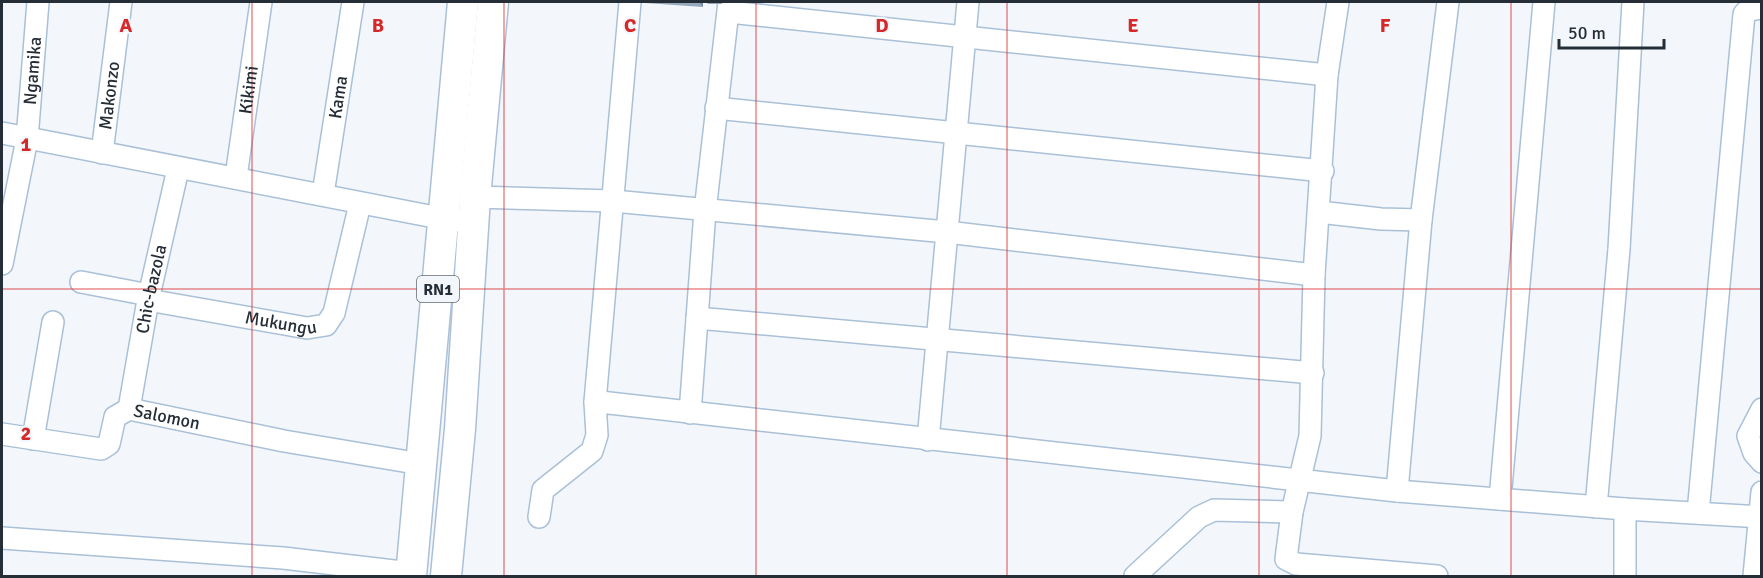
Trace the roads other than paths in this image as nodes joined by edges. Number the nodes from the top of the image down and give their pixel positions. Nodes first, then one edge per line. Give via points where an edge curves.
1 (39, 2) edge
2 (121, 2) edge
3 (261, 2) edge
4 (353, 2) edge
5 (462, 2) edge
6 (493, 2) edge
7 (630, 2) edge
8 (968, 2) edge
9 (1338, 2) edge
10 (1448, 2) edge
11 (1544, 2) edge
12 (1633, 2) edge
13 (729, 7) edge
14 (1761, 8) edge
15 (965, 36) junction
16 (1327, 75) junction
17 (716, 108) junction
18 (2, 133) edge
19 (956, 133) junction
20 (27, 139) junction
21 (102, 153) junction
22 (178, 169) junction
23 (1323, 171) junction
24 (236, 177) junction
25 (323, 194) junction
26 (613, 201) junction
27 (7, 204) edge
28 (360, 204) junction
29 (705, 211) junction
30 (1319, 212) junction
31 (464, 214) junction
32 (1421, 220) junction
33 (947, 232) junction
34 (2, 264) edge
35 (1314, 275) junction
36 (81, 282) dead end
37 (148, 297) junction
38 (697, 318) junction
39 (53, 322) dead end
40 (938, 338) junction
41 (1313, 373) junction
42 (595, 402) junction
43 (1761, 409) edge
44 (129, 410) junction
45 (690, 413) junction
46 (2, 434) edge
47 (33, 439) junction
48 (928, 440) junction
49 (1761, 462) edge
50 (421, 464) junction
51 (1302, 478) junction
52 (1397, 491) junction
53 (1761, 492) edge
54 (1500, 499) junction
55 (1596, 507) junction
56 (1625, 509) junction
57 (1292, 512) junction
58 (1698, 513) junction
59 (1760, 516) edge
60 (539, 517) dead end
61 (2, 538) edge
62 (411, 575) edge
63 (1404, 575) edge
64 (446, 576) edge
65 (1135, 576) edge
66 (1437, 576) edge
67 (1625, 576) edge
68 (1754, 576) edge

1 - 20 street, Ngamika
2 - 21 street, Makonzo
3 - 24 street, Kikimi
4 - 25 street, Kama
5 - 31 highway, RN1
6 - 31 highway, RN1
7 - 26 street
8 - 15 street
9 - 16 street
10 - 32 street
11 - 54 street
12 - 55 street via 1619,249
13 - 15 street
13 - 17 street
14 - 58 street via 1744,14
15 - 16 street
15 - 19 street
16 - 23 street
17 - 19 street
17 - 29 street
18 - 20 street
19 - 23 street
19 - 33 street
20 - 21 street
20 - 27 street, Ngamika
21 - 22 street
22 - 24 street
22 - 37 street, Chic-bazola
23 - 30 street
24 - 25 street
25 - 28 street
26 - 29 street
26 - 31 street
26 - 42 street
27 - 34 street, Ngamika
28 - 31 street
28 - 37 street, Mukungu via 333,313 326,325 307,328
29 - 33 street
29 - 38 street
30 - 32 street
30 - 35 street
31 - 50 highway, RN1
31 - 64 highway, RN1 via 460,429
32 - 52 street
33 - 35 street
33 - 40 street
35 - 41 street
36 - 37 street
37 - 44 street, Chic-bazola
38 - 40 street
38 - 45 street
39 - 47 street
40 - 41 street
40 - 48 street
41 - 51 street via 1310,436
42 - 45 street
42 - 60 street via 597,435 592,451 543,489
43 - 49 street via 1748,436
44 - 47 street, Salomon via 115,417 109,444 101,449
44 - 50 street, Salomon
45 - 48 street
46 - 47 street, Salomon
48 - 51 street
50 - 62 highway, RN1
51 - 52 street
51 - 57 street
52 - 54 street
53 - 59 street
54 - 55 street
55 - 56 street
56 - 58 street
56 - 67 street
57 - 63 street via 1288,562
57 - 65 street via 1214,510 1199,517
58 - 59 street
59 - 68 street
61 - 62 street via 283,558
63 - 66 street

